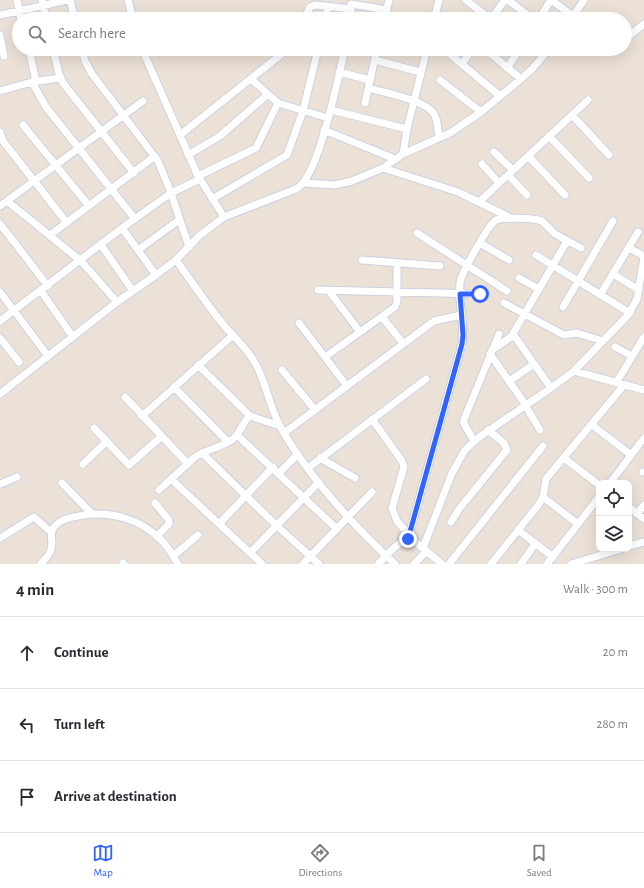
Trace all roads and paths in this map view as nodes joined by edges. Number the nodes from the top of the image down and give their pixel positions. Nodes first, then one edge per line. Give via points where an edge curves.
1 (17, 0) edge
2 (69, 0) edge
3 (128, 0) edge
4 (389, 0) edge
5 (439, 0) edge
6 (466, 0) edge
7 (505, 0) edge
8 (508, 0) edge
9 (551, 0) edge
10 (584, 0) edge
11 (43, 3) edge
12 (351, 4) edge
13 (328, 6) junction
14 (386, 10) joint
15 (19, 11) junction
16 (12, 12) edge
17 (14, 12) edge
18 (73, 12) edge
19 (131, 12) edge
20 (308, 12) edge
21 (327, 12) edge
22 (436, 12) edge
23 (482, 12) edge
24 (496, 12) edge
25 (524, 12) edge
26 (544, 12) edge
27 (566, 12) edge
28 (576, 12) edge
29 (0, 15) edge
30 (644, 24) edge
31 (632, 33) edge
32 (0, 35) edge
33 (4, 56) dead end
34 (29, 56) edge
35 (55, 56) edge
36 (84, 56) edge
37 (145, 56) edge
38 (279, 56) edge
39 (316, 56) edge
40 (343, 56) edge
41 (375, 56) edge
42 (425, 56) edge
43 (452, 56) edge
44 (467, 56) edge
45 (492, 56) edge
46 (515, 56) edge
47 (543, 56) edge
48 (374, 60) junction
49 (462, 64) junction
50 (507, 68) junction
51 (340, 72) junction
52 (420, 72) junction
53 (60, 78) junction
54 (251, 79) junction
55 (521, 79) junction
56 (370, 80) junction
57 (440, 80) dead end
58 (34, 82) junction
59 (369, 88) junction
60 (0, 91) edge
61 (267, 95) junction
62 (500, 96) junction
63 (588, 100) dead end
64 (143, 101) dead end
65 (414, 101) junction
66 (278, 103) junction
67 (365, 103) dead end
68 (331, 110) junction
69 (303, 111) junction
70 (481, 112) junction
71 (123, 114) junction
72 (572, 115) junction
73 (328, 118) junction
74 (22, 125) dead end
75 (407, 129) junction
76 (324, 130) junction
77 (102, 131) junction
78 (0, 132) edge
79 (180, 136) junction
80 (549, 136) junction
81 (439, 138) junction
82 (1, 142) edge
83 (79, 148) junction
84 (494, 152) dead end
85 (403, 154) junction
86 (188, 155) junction
87 (609, 155) dead end
88 (156, 156) junction
89 (528, 156) junction
90 (395, 159) junction
91 (482, 164) dead end
92 (57, 165) junction
93 (383, 168) junction
94 (510, 172) junction
95 (134, 173) junction
96 (199, 178) junction
97 (589, 178) dead end
98 (33, 182) junction
99 (305, 183) junction
100 (499, 183) junction
101 (112, 190) junction
102 (171, 193) junction
103 (527, 195) dead end
104 (565, 195) dead end
105 (212, 199) junction
106 (7, 201) junction
107 (479, 202) junction
108 (0, 206) edge
109 (89, 206) junction
110 (224, 217) junction
111 (135, 219) junction
112 (512, 219) junction
113 (179, 220) junction
114 (613, 221) dead end
115 (67, 223) junction
116 (0, 224) edge
117 (122, 228) junction
118 (638, 232) dead end
119 (417, 233) dead end
120 (50, 236) junction
121 (567, 240) junction
122 (480, 243) junction
123 (101, 245) junction
124 (189, 246) junction
125 (580, 248) dead end
126 (629, 248) junction
127 (138, 250) junction
128 (536, 255) dead end
129 (644, 257) edge
130 (176, 260) junction
131 (362, 260) dead end
132 (509, 260) dead end
133 (81, 261) junction
134 (397, 263) junction
135 (466, 265) junction
136 (440, 266) dead end
137 (552, 266) junction
138 (613, 274) junction
139 (156, 276) junction
140 (520, 278) dead end
141 (578, 282) junction
142 (642, 282) edge
143 (48, 286) junction
144 (539, 289) junction
145 (318, 290) dead end
146 (328, 290) junction
147 (639, 290) junction
148 (41, 291) junction
149 (133, 291) junction
150 (507, 291) dead end
151 (0, 292) edge
152 (397, 292) junction
153 (460, 294) junction
154 (480, 294) dead end
155 (600, 295) junction
156 (117, 302) junction
157 (504, 303) dead end
158 (563, 306) dead end
159 (14, 311) junction
160 (630, 313) junction
161 (524, 314) junction
162 (461, 315) junction
163 (382, 317) junction
164 (0, 321) edge
165 (299, 323) dead end
166 (360, 332) junction
167 (499, 334) dead end
168 (513, 334) junction
169 (233, 335) junction
170 (644, 337) edge
171 (0, 338) edge
172 (73, 338) junction
173 (603, 341) junction
174 (403, 343) junction
175 (615, 347) dead end
176 (641, 348) edge
177 (491, 352) junction
178 (48, 356) junction
179 (632, 356) junction
180 (325, 357) junction
181 (19, 362) dead end
182 (534, 364) junction
183 (198, 365) junction
184 (282, 370) dead end
185 (574, 371) junction
186 (426, 379) dead end
187 (509, 381) junction
188 (616, 383) junction
189 (624, 385) junction
190 (347, 386) junction
191 (174, 387) junction
192 (551, 388) junction
193 (644, 390) edge
194 (1, 391) edge
195 (125, 398) dead end
196 (525, 405) junction
197 (315, 410) junction
198 (142, 416) junction
199 (250, 416) junction
200 (372, 419) junction
201 (592, 425) junction
202 (280, 426) junction
203 (94, 428) dead end
204 (488, 430) junction
205 (540, 430) dead end
206 (284, 433) junction
207 (237, 435) junction
208 (162, 436) junction
209 (644, 438) edge
210 (474, 441) junction
211 (106, 442) junction
212 (228, 442) junction
213 (543, 446) dead end
214 (202, 453) junction
215 (298, 454) junction
216 (631, 455) junction
217 (320, 458) junction
218 (564, 458) junction
219 (83, 464) dead end
220 (188, 464) junction
221 (273, 467) junction
222 (308, 468) junction
223 (279, 473) junction
224 (17, 477) dead end
225 (355, 478) dead end
226 (171, 479) junction
227 (612, 480) edge
228 (319, 482) junction
229 (62, 483) dead end
230 (596, 483) edge
231 (0, 484) edge
232 (159, 490) dead end
233 (372, 492) dead end
234 (245, 495) junction
235 (543, 497) junction
236 (304, 498) junction
237 (596, 501) edge
238 (155, 504) dead end
239 (644, 505) edge
240 (632, 510) edge
241 (92, 514) junction
242 (637, 514) junction
243 (348, 517) junction
244 (644, 519) edge
245 (451, 522) dead end
246 (219, 524) junction
247 (578, 524) junction
248 (276, 526) junction
249 (337, 528) junction
250 (518, 530) junction
251 (51, 532) junction
252 (198, 535) dead end
253 (157, 536) junction
254 (408, 537) junction
255 (0, 538) edge
256 (644, 542) edge
257 (535, 544) junction
258 (632, 545) edge
259 (425, 550) junction
260 (614, 552) edge
261 (250, 553) junction
262 (174, 556) junction
263 (310, 556) junction
264 (386, 556) junction
265 (553, 557) junction
266 (592, 561) edge
267 (41, 564) edge
268 (178, 564) edge
269 (262, 564) edge
270 (303, 564) edge
271 (319, 564) edge
272 (378, 564) edge
273 (395, 564) edge
274 (414, 564) edge
275 (442, 564) edge
276 (449, 564) edge
277 (491, 564) edge
278 (521, 564) edge
279 (547, 564) edge
280 (571, 564) edge

1 - 15 street
2 - 11 street
2 - 18 street
3 - 19 street
4 - 14 street
5 - 22 street
6 - 23 street
7 - 24 street
8 - 25 street
9 - 26 street
9 - 27 street
10 - 28 street
11 - 15 street
12 - 13 street
12 - 14 street
13 - 20 street via 312,6
13 - 21 street
15 - 17 street
16 - 29 street
30 - 31 street
32 - 33 street
34 - 58 street
35 - 53 street
36 - 71 street via 92,74
37 - 79 street
38 - 54 street
39 - 69 street
40 - 51 street
41 - 48 street
42 - 52 street
43 - 49 street
44 - 49 street
45 - 50 street
46 - 50 street
47 - 55 street
48 - 52 street
48 - 56 street
49 - 62 street
50 - 55 street
51 - 56 street
51 - 68 street
52 - 65 street
53 - 58 street
53 - 77 street
54 - 61 street
54 - 79 street
55 - 62 street
56 - 59 street
57 - 70 street
58 - 60 street
58 - 83 street via 46,107
59 - 65 street
59 - 67 street
61 - 66 street
61 - 86 street via 220,136
62 - 70 street
63 - 72 street
64 - 71 street
65 - 75 street
65 - 81 street via 434,114
66 - 69 street
66 - 96 street via 256,148
68 - 73 street
68 - 75 street
69 - 73 street
69 - 105 street via 287,155
70 - 81 street
71 - 77 street
71 - 88 street
72 - 80 street
72 - 87 street
73 - 76 street
74 - 92 street
75 - 85 street
76 - 90 street
76 - 99 street
77 - 83 street
77 - 95 street
78 - 82 street
79 - 86 street
80 - 89 street
80 - 97 street
81 - 85 street
82 - 98 street
83 - 92 street
83 - 101 street
84 - 94 street
85 - 90 street
86 - 96 street
88 - 95 street
88 - 102 street
89 - 94 street
89 - 104 street
90 - 93 street
91 - 100 street
92 - 98 street
92 - 109 street
93 - 99 street via 345,184
93 - 107 street via 458,192
94 - 100 street
94 - 103 street
95 - 101 street
96 - 102 street
96 - 105 street
98 - 106 street
98 - 115 street
99 - 110 street via 296,189
100 - 107 street
101 - 109 street
101 - 111 street
102 - 111 street
102 - 113 street
105 - 110 street
106 - 108 street
106 - 120 street
107 - 112 street
109 - 115 street
110 - 124 street
111 - 117 street
112 - 121 street via 542,221 555,234
112 - 122 street via 495,220
113 - 124 street
113 - 127 street
114 - 141 street
115 - 120 street
116 - 143 street
117 - 123 street
117 - 127 street
118 - 126 street
119 - 135 street
120 - 133 street
121 - 125 street
121 - 137 street
122 - 132 street
122 - 135 street
123 - 133 street
123 - 149 street
124 - 130 street
126 - 129 street
126 - 138 street
127 - 139 street
128 - 137 street
129 - 142 street
130 - 139 street
130 - 169 street
131 - 134 street
133 - 143 street
133 - 156 street
134 - 136 street
134 - 152 street
135 - 150 street
135 - 153 street
137 - 141 street
137 - 144 street
138 - 147 street
138 - 155 street
139 - 149 street
140 - 144 street
141 - 155 street
141 - 158 street
142 - 147 street
143 - 148 street
144 - 161 street
145 - 146 street
146 - 152 street
146 - 166 street
147 - 160 street
148 - 159 street
148 - 172 street
149 - 156 street
151 - 159 street
152 - 153 street
152 - 163 street via 395,307
153 - 154 street
153 - 162 street
155 - 160 street
156 - 172 street
157 - 161 street
159 - 164 street
159 - 178 street
160 - 173 street
161 - 168 street
161 - 173 street via 564,335 577,333
162 - 174 street via 434,321
162 - 254 street via 462,344
163 - 166 street
163 - 174 street
165 - 180 street
166 - 180 street
167 - 177 street
168 - 177 street
168 - 182 street
169 - 183 street
169 - 202 street via 251,356
170 - 176 street
171 - 181 street
172 - 178 street
173 - 185 street
174 - 190 street
175 - 179 street
176 - 179 street
177 - 187 street
177 - 210 street via 463,422
178 - 194 street
179 - 188 street
180 - 190 street
182 - 187 street
182 - 192 street
183 - 191 street
183 - 199 street
184 - 197 street
185 - 188 street
185 - 192 street
186 - 200 street
187 - 196 street
188 - 189 street
189 - 193 street
189 - 201 street
190 - 197 street
191 - 198 street
191 - 212 street
192 - 196 street
195 - 198 street
196 - 204 street
196 - 205 street
197 - 206 street
198 - 208 street
199 - 202 street
199 - 207 street
200 - 217 street
200 - 254 street via 404,467 392,508
201 - 216 street
201 - 218 street
202 - 206 street
203 - 211 street
204 - 210 street
204 - 245 street via 504,443 507,450
206 - 215 street
207 - 212 street
207 - 221 street
208 - 211 street via 129,465
208 - 220 street
209 - 216 street
210 - 259 street via 458,459
211 - 219 street
212 - 214 street
213 - 276 street
214 - 220 street
214 - 234 street
215 - 222 street
215 - 223 street
216 - 227 street
217 - 222 street
217 - 225 street
218 - 230 street
218 - 235 street via 546,480
220 - 226 street
221 - 223 street
221 - 234 street
222 - 228 street
223 - 236 street
224 - 231 street
226 - 232 street
226 - 246 street
228 - 236 street
228 - 243 street
229 - 241 street
233 - 243 street
234 - 246 street
234 - 248 street
235 - 247 street
235 - 250 street
236 - 248 street
236 - 249 street
237 - 247 street
238 - 253 street via 170,520
239 - 242 street
240 - 242 street
241 - 251 street via 61,521
241 - 253 street via 116,515 142,526
242 - 244 street
243 - 249 street
243 - 264 street
246 - 261 street
247 - 265 street
248 - 261 street
248 - 263 street
249 - 263 street
250 - 257 street
250 - 277 street
251 - 255 street via 34,517
251 - 267 street via 51,550
252 - 262 street
253 - 262 street
254 - 259 street
254 - 264 street
256 - 258 street
257 - 265 street
257 - 278 street
259 - 274 street
259 - 275 street
260 - 266 street
261 - 269 street
262 - 268 street
263 - 270 street
263 - 271 street
264 - 272 street
264 - 273 street
265 - 279 street
266 - 280 street

